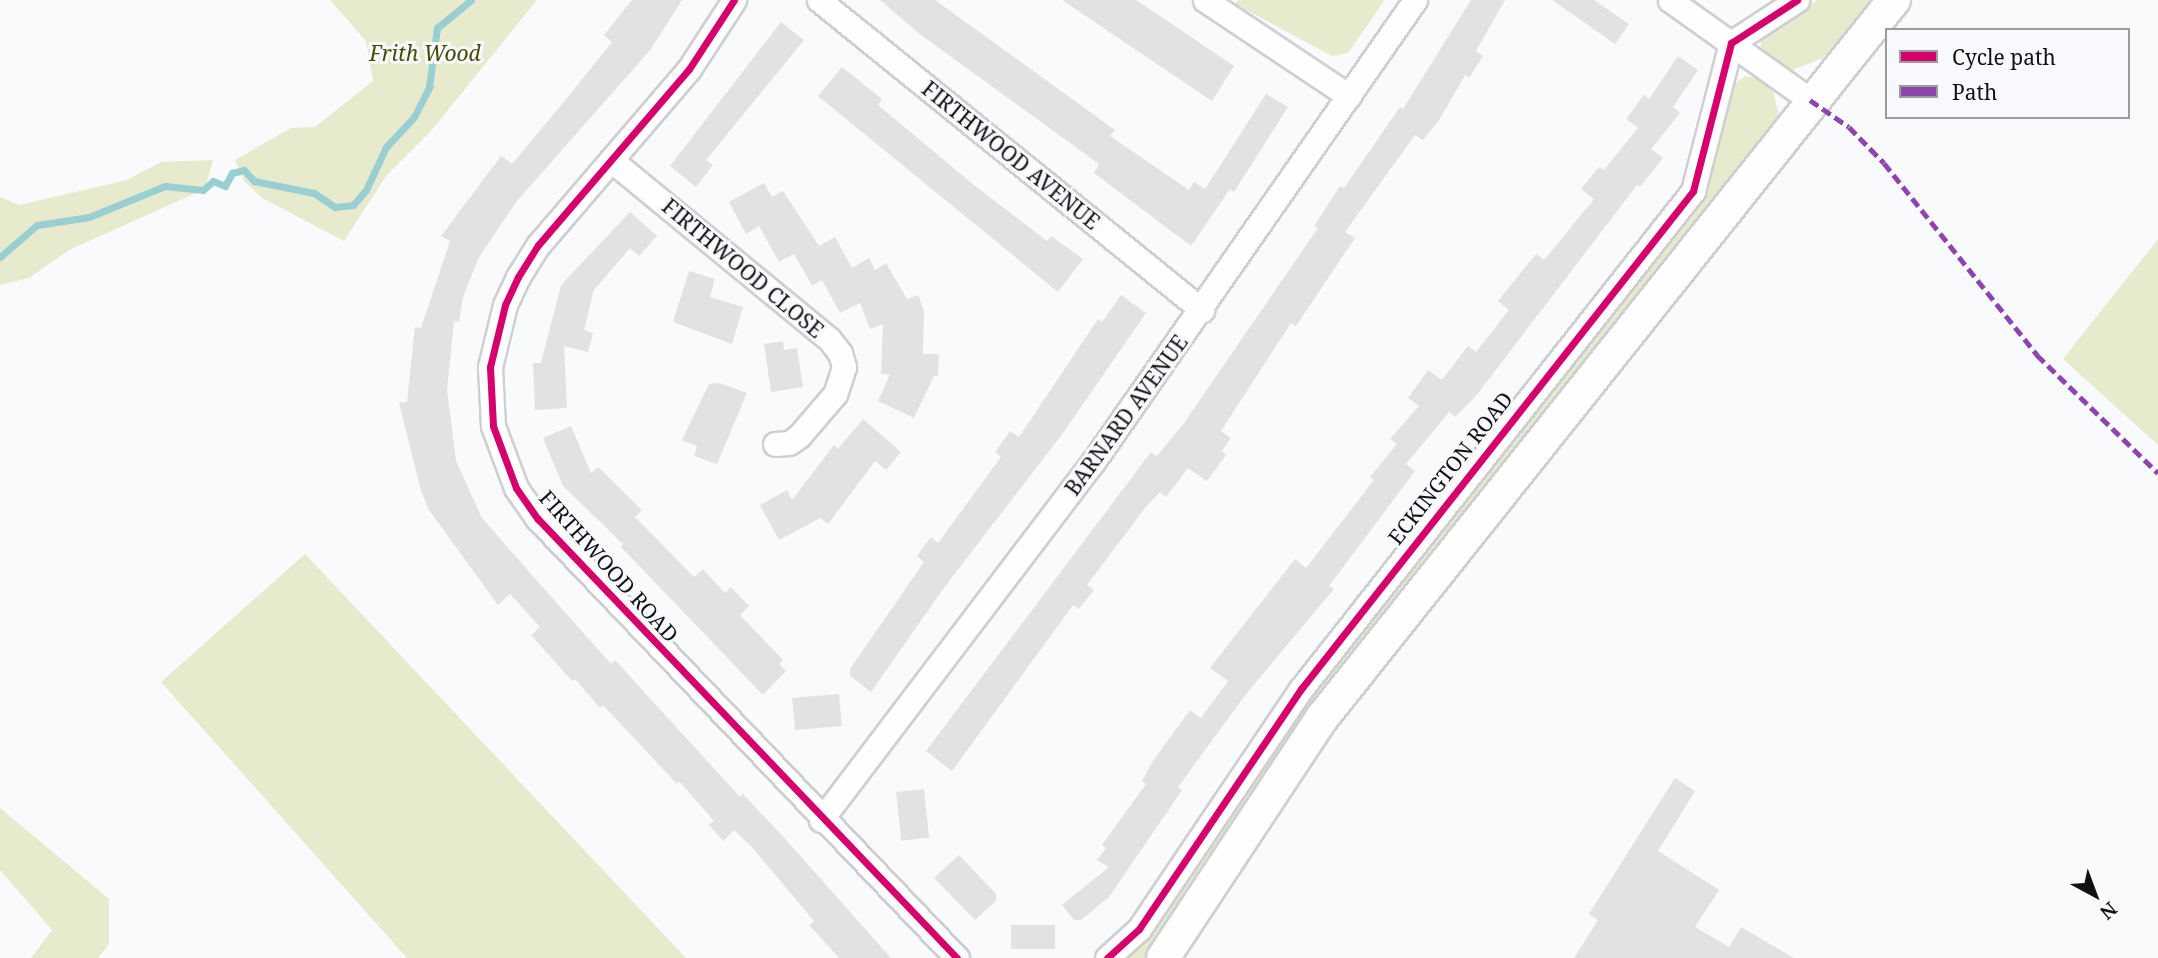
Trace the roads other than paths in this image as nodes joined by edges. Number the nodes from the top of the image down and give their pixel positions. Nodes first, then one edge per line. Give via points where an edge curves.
1 (734, 0) edge
2 (819, 0) edge
3 (1205, 0) edge
4 (1415, 0) edge
5 (1670, 0) edge
6 (1797, 0) edge
7 (1894, 0) edge
8 (1731, 43) junction
9 (1349, 96) junction
10 (1810, 100) junction
11 (611, 160) junction
12 (1202, 310) junction
13 (775, 444) dead end
14 (821, 820) junction
15 (957, 958) edge
16 (1107, 958) edge
17 (1163, 958) edge

1 - 11 street, FIRTHWOOD ROAD via 689,69
2 - 12 street, FIRTHWOOD AVENUE
3 - 9 street
4 - 9 street, BARNARD AVENUE
5 - 8 street
6 - 8 street
7 - 10 main road
8 - 10 street
8 - 16 street, ECKINGTON ROAD via 1693,191 1301,689 1139,929
9 - 12 street, BARNARD AVENUE
10 - 17 main road via 1322,718
11 - 13 street, FIRTHWOOD CLOSE via 829,339 839,353 844,367 835,394 799,436
11 - 14 street, FIRTHWOOD ROAD via 538,245 505,305 490,367 493,426 501,456 538,519
12 - 14 street, BARNARD AVENUE
14 - 15 street, FIRTHWOOD ROAD

